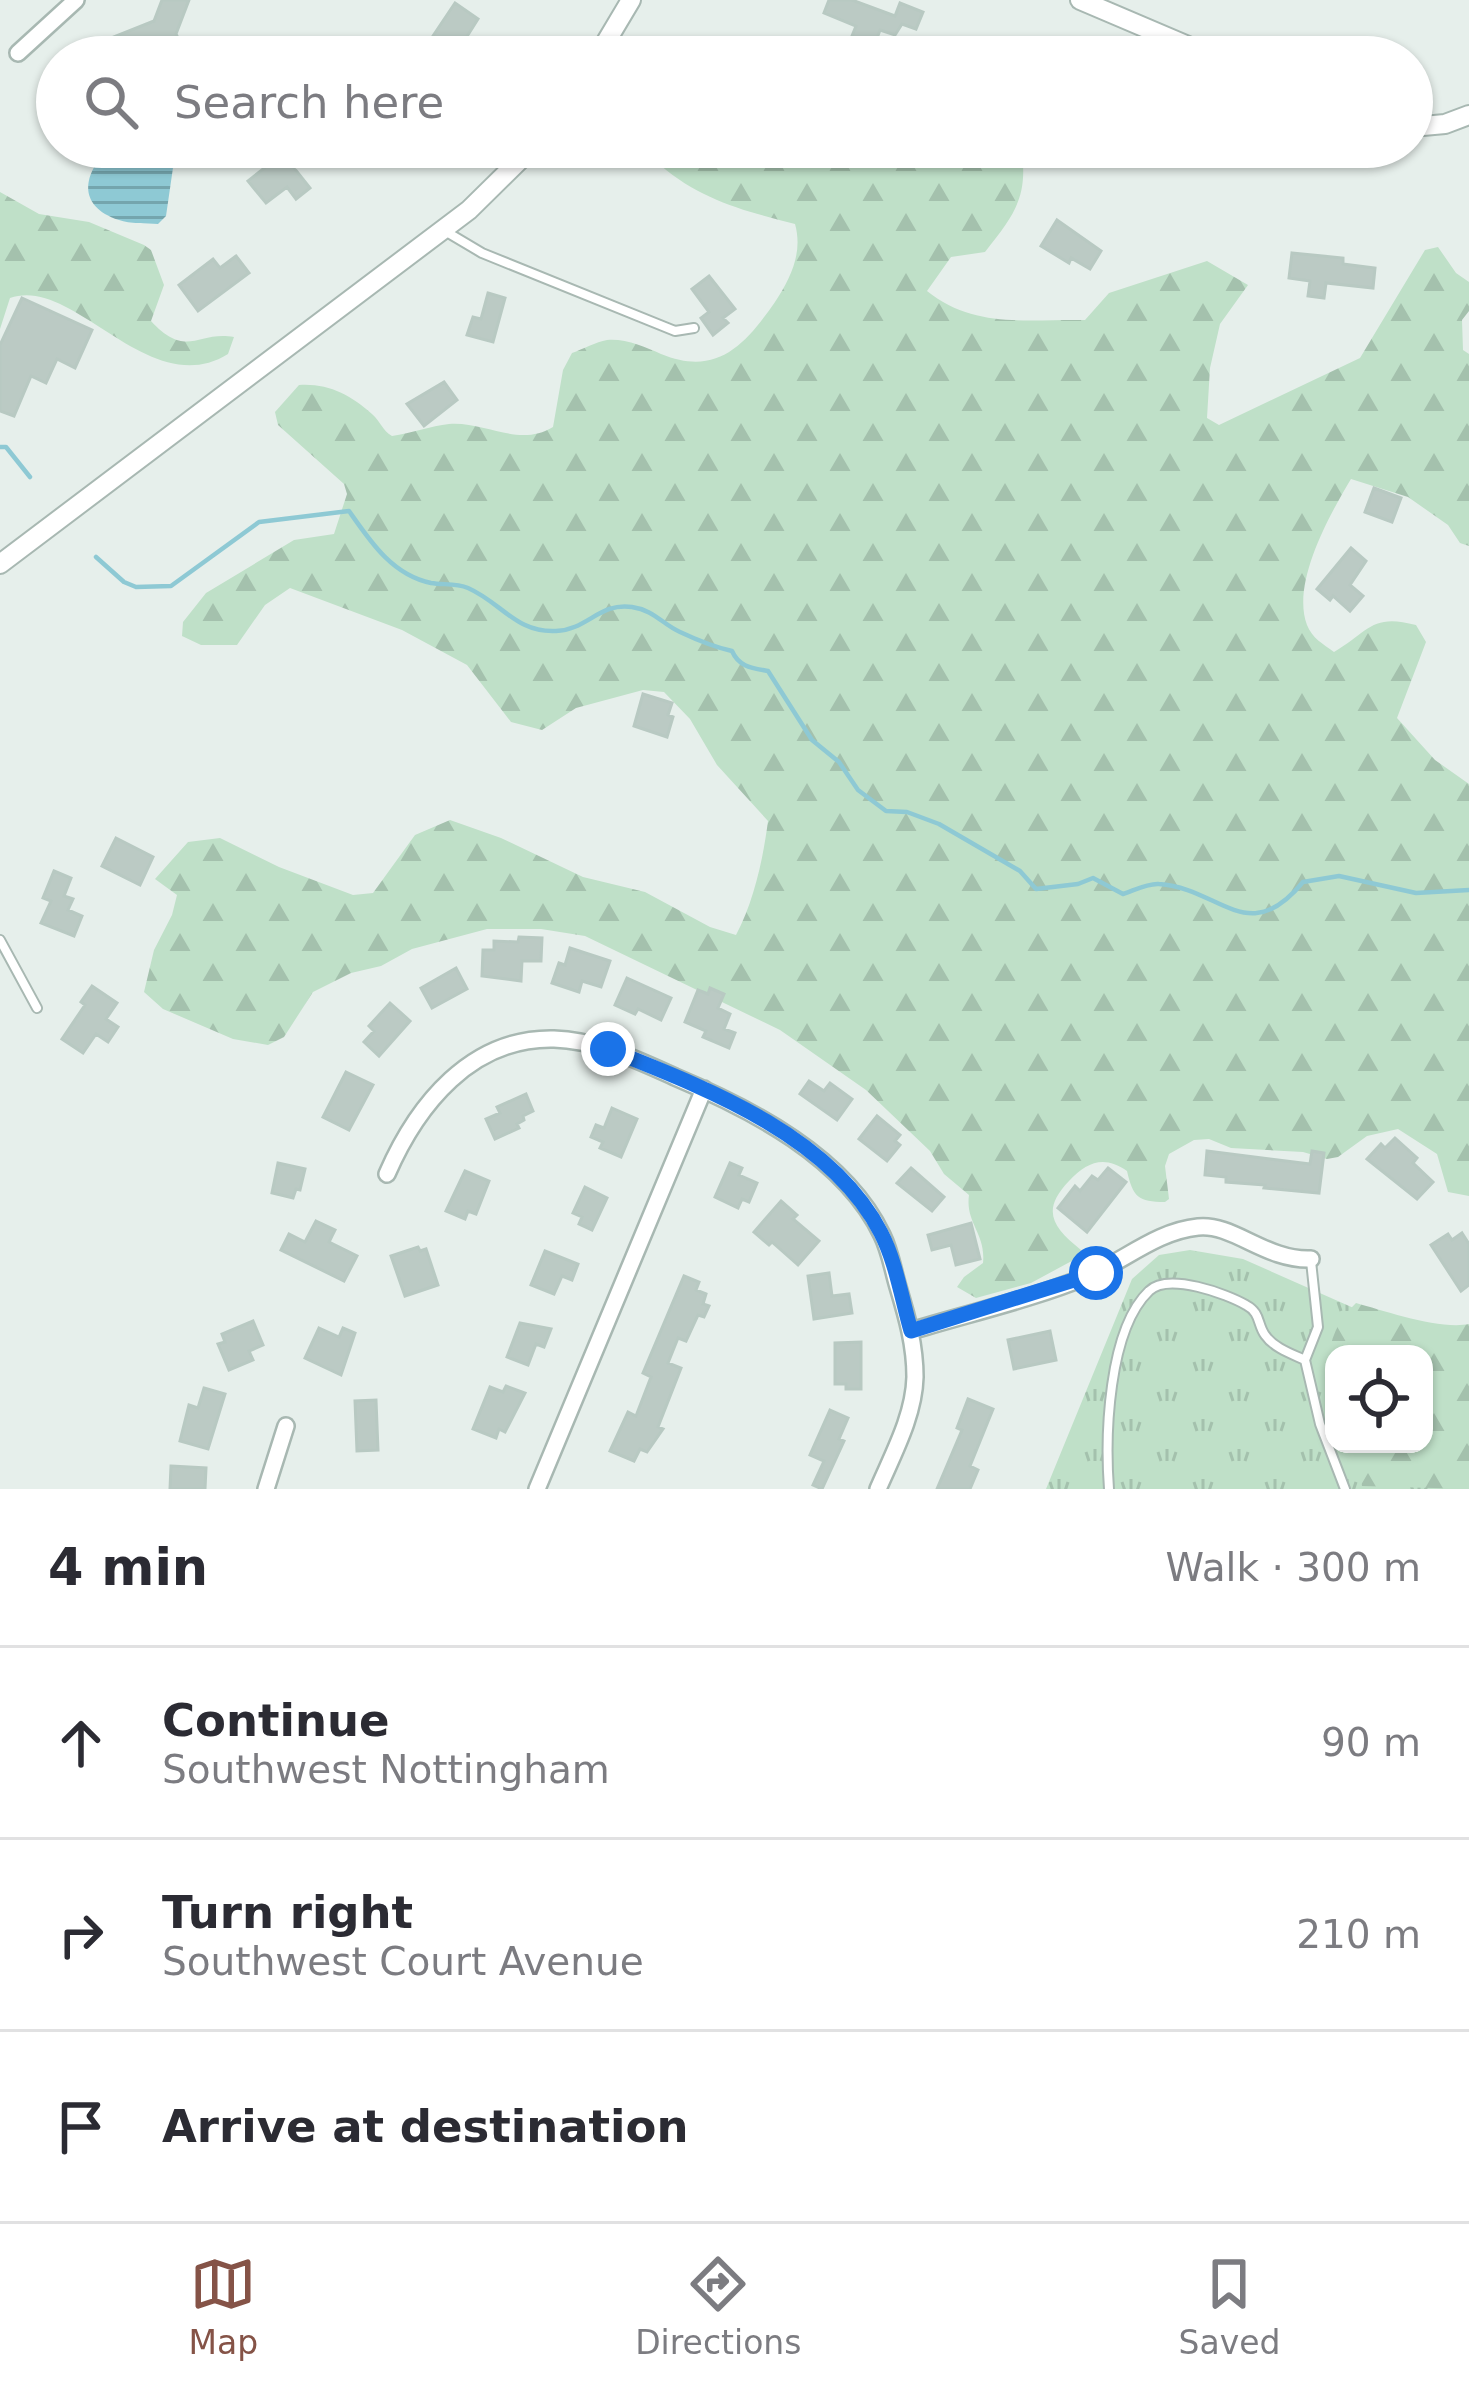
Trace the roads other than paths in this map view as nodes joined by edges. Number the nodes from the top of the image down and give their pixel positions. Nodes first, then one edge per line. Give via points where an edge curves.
1 (76, 0) edge
2 (631, 0) edge
3 (1080, 0) edge
4 (37, 36) edge
5 (610, 36) edge
6 (1165, 36) edge
7 (36, 37) edge
8 (18, 53) dead end
9 (1469, 115) edge
10 (1433, 125) edge
11 (513, 168) edge
12 (443, 230) junction
13 (694, 328) dead end
14 (0, 564) edge
15 (0, 940) edge
16 (38, 1008) dead end
17 (704, 1089) junction
18 (387, 1174) dead end
19 (1311, 1259) joint
20 (911, 1331) junction
21 (1305, 1360) junction
22 (286, 1426) dead end
23 (266, 1489) edge
24 (537, 1489) edge
25 (878, 1489) edge
26 (1109, 1489) edge
27 (1346, 1489) edge

1 - 4 street
2 - 5 street
3 - 6 street
7 - 8 street
9 - 10 street
11 - 12 street
12 - 13 lane via 675,331
12 - 14 street
15 - 16 lane
17 - 18 street via 608,1049 521,1042 466,1066 441,1087
17 - 20 street via 787,1136 851,1191 883,1236
17 - 24 street
19 - 20 street via 1287,1260 1196,1227 1077,1281
19 - 21 lane via 1318,1327
20 - 25 street via 913,1397
21 - 26 lane via 1264,1334 1245,1304 1188,1284 1150,1290 1130,1321 1111,1382
21 - 27 lane via 1319,1424
22 - 23 street

